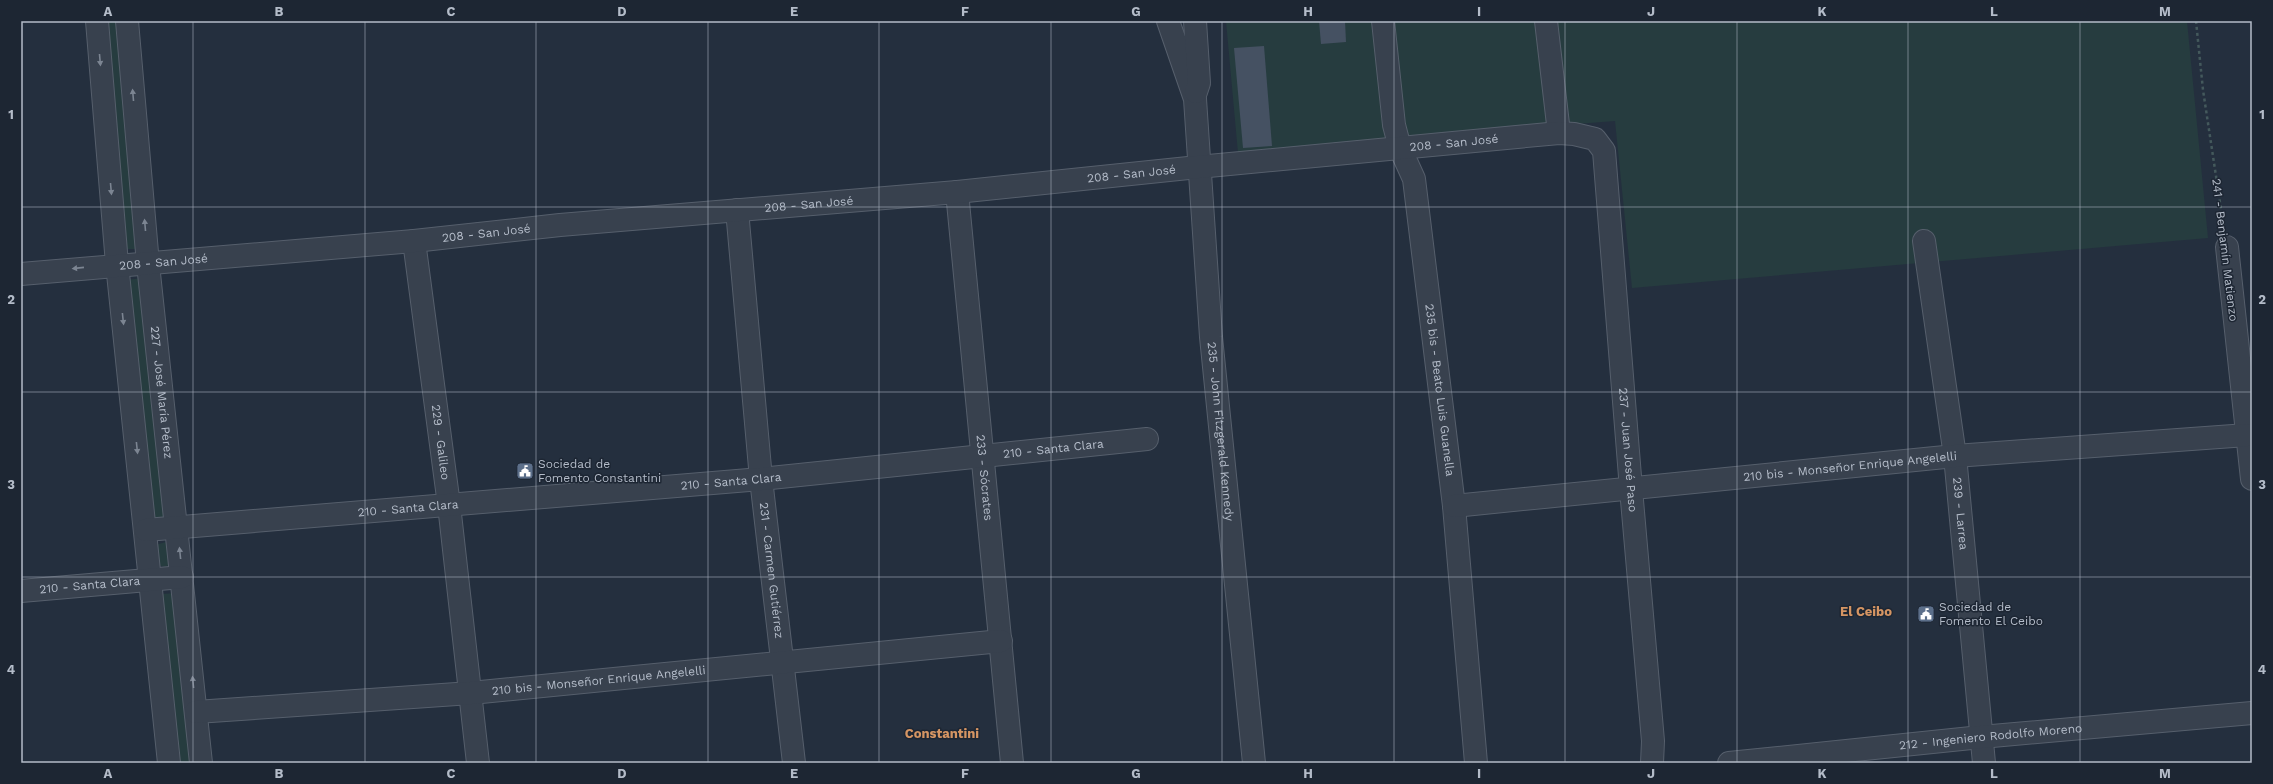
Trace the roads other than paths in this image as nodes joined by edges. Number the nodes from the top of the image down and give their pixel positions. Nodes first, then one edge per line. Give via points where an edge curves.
1 (97, 21) edge
2 (127, 21) edge
3 (1168, 21) edge
4 (1195, 21) edge
5 (1383, 21) edge
6 (1546, 21) edge
7 (1195, 99) junction
8 (1559, 134) junction
9 (1595, 139) joint
10 (1400, 148) junction
11 (1198, 167) junction
12 (957, 192) junction
13 (737, 210) junction
14 (414, 241) junction
15 (1924, 241) dead end
16 (2227, 247) road end
17 (117, 264) junction
18 (148, 264) junction
19 (21, 274) edge
20 (2247, 435) junction
21 (1147, 439) dead end
22 (984, 456) junction
23 (1955, 456) junction
24 (761, 479) junction
25 (2252, 479) edge
26 (1630, 489) junction
27 (449, 505) junction
28 (1454, 506) junction
29 (177, 527) junction
30 (146, 530) junction
31 (182, 577) junction
32 (150, 580) junction
33 (21, 591) edge
34 (1001, 641) junction
35 (781, 664) junction
36 (471, 693) junction
37 (196, 712) junction
38 (2252, 713) edge
39 (1981, 737) junction
40 (169, 763) edge
41 (201, 763) edge
42 (478, 763) edge
43 (794, 763) edge
44 (1012, 763) edge
45 (1254, 763) edge
46 (1476, 763) edge
47 (1652, 763) edge
48 (1729, 763) edge
49 (1984, 763) edge

1 -> 17 street
18 -> 2 street, 227 - José María Pérez
3 - 7 street, 235 - John Fitzgerald Kennedy
4 - 7 street, 235 - John Fitzgerald Kennedy via 1199,83
5 - 10 street, 235 bis - Beato Luis Guanella via 1394,125
6 - 8 street
7 - 11 street, 235 - John Fitzgerald Kennedy
8 - 9 street, 208 - San José via 1574,134
8 - 10 street, 208 - San José
9 - 26 street, 237 - Juan José Paso via 1604,151
10 - 11 street, 208 - San José
10 - 28 street, 235 bis - Beato Luis Guanella via 1414,180
11 - 12 street, 208 - San José
11 - 45 street, 235 - John Fitzgerald Kennedy via 1211,337
12 - 13 street, 208 - San José
12 - 22 street, 233 - Sócrates
13 - 14 street, 208 - San José
13 - 24 street, 231 - Carmen Gutiérrez
14 - 18 street, 208 - San José
14 - 27 street, 229 - Galileo
15 - 23 street, 239 - Larrea
16 - 20 street, 241 - Benjamín Matienzo
17 - 18 street, 208 - San José
17 -> 19 street, 208 - San José
17 -> 30 street
18 - 29 street, 227 - José María Pérez
20 - 23 street, 210 bis - Monseñor Enrique Angelelli
20 - 25 street, 241 - Benjamín Matienzo
21 - 22 street, 210 - Santa Clara
22 - 24 street, 210 - Santa Clara
22 - 34 street, 233 - Sócrates
23 - 26 street, 210 bis - Monseñor Enrique Angelelli
23 - 39 street, 239 - Larrea
24 - 27 street, 210 - Santa Clara
24 - 35 street, 231 - Carmen Gutiérrez
26 - 28 street, 210 bis - Monseñor Enrique Angelelli
26 - 47 street, 237 - Juan José Paso via 1653,741
27 - 29 street, 210 - Santa Clara
27 - 36 street, 229 - Galileo
28 - 46 street, 235 bis - Beato Luis Guanella
29 - 30 street, 210 - Santa Clara
31 -> 29 street, 227 - José María Pérez
30 - 32 street
31 - 32 street, 210 - Santa Clara
37 -> 31 street, 227 - José María Pérez
32 - 33 street, 210 - Santa Clara
32 - 40 street
34 - 35 street, 210 bis - Monseñor Enrique Angelelli
34 - 44 street, 233 - Sócrates
35 - 36 street, 210 bis - Monseñor Enrique Angelelli
35 - 43 street, 231 - Carmen Gutiérrez
36 - 37 street, 210 bis - Monseñor Enrique Angelelli
36 - 42 street, 229 - Galileo
37 - 41 street, 227 - José María Pérez
38 - 39 street, 212 - Ingeniero Rodolfo Moreno
39 - 48 street, 212 - Ingeniero Rodolfo Moreno
39 - 49 street, 239 - Larrea

